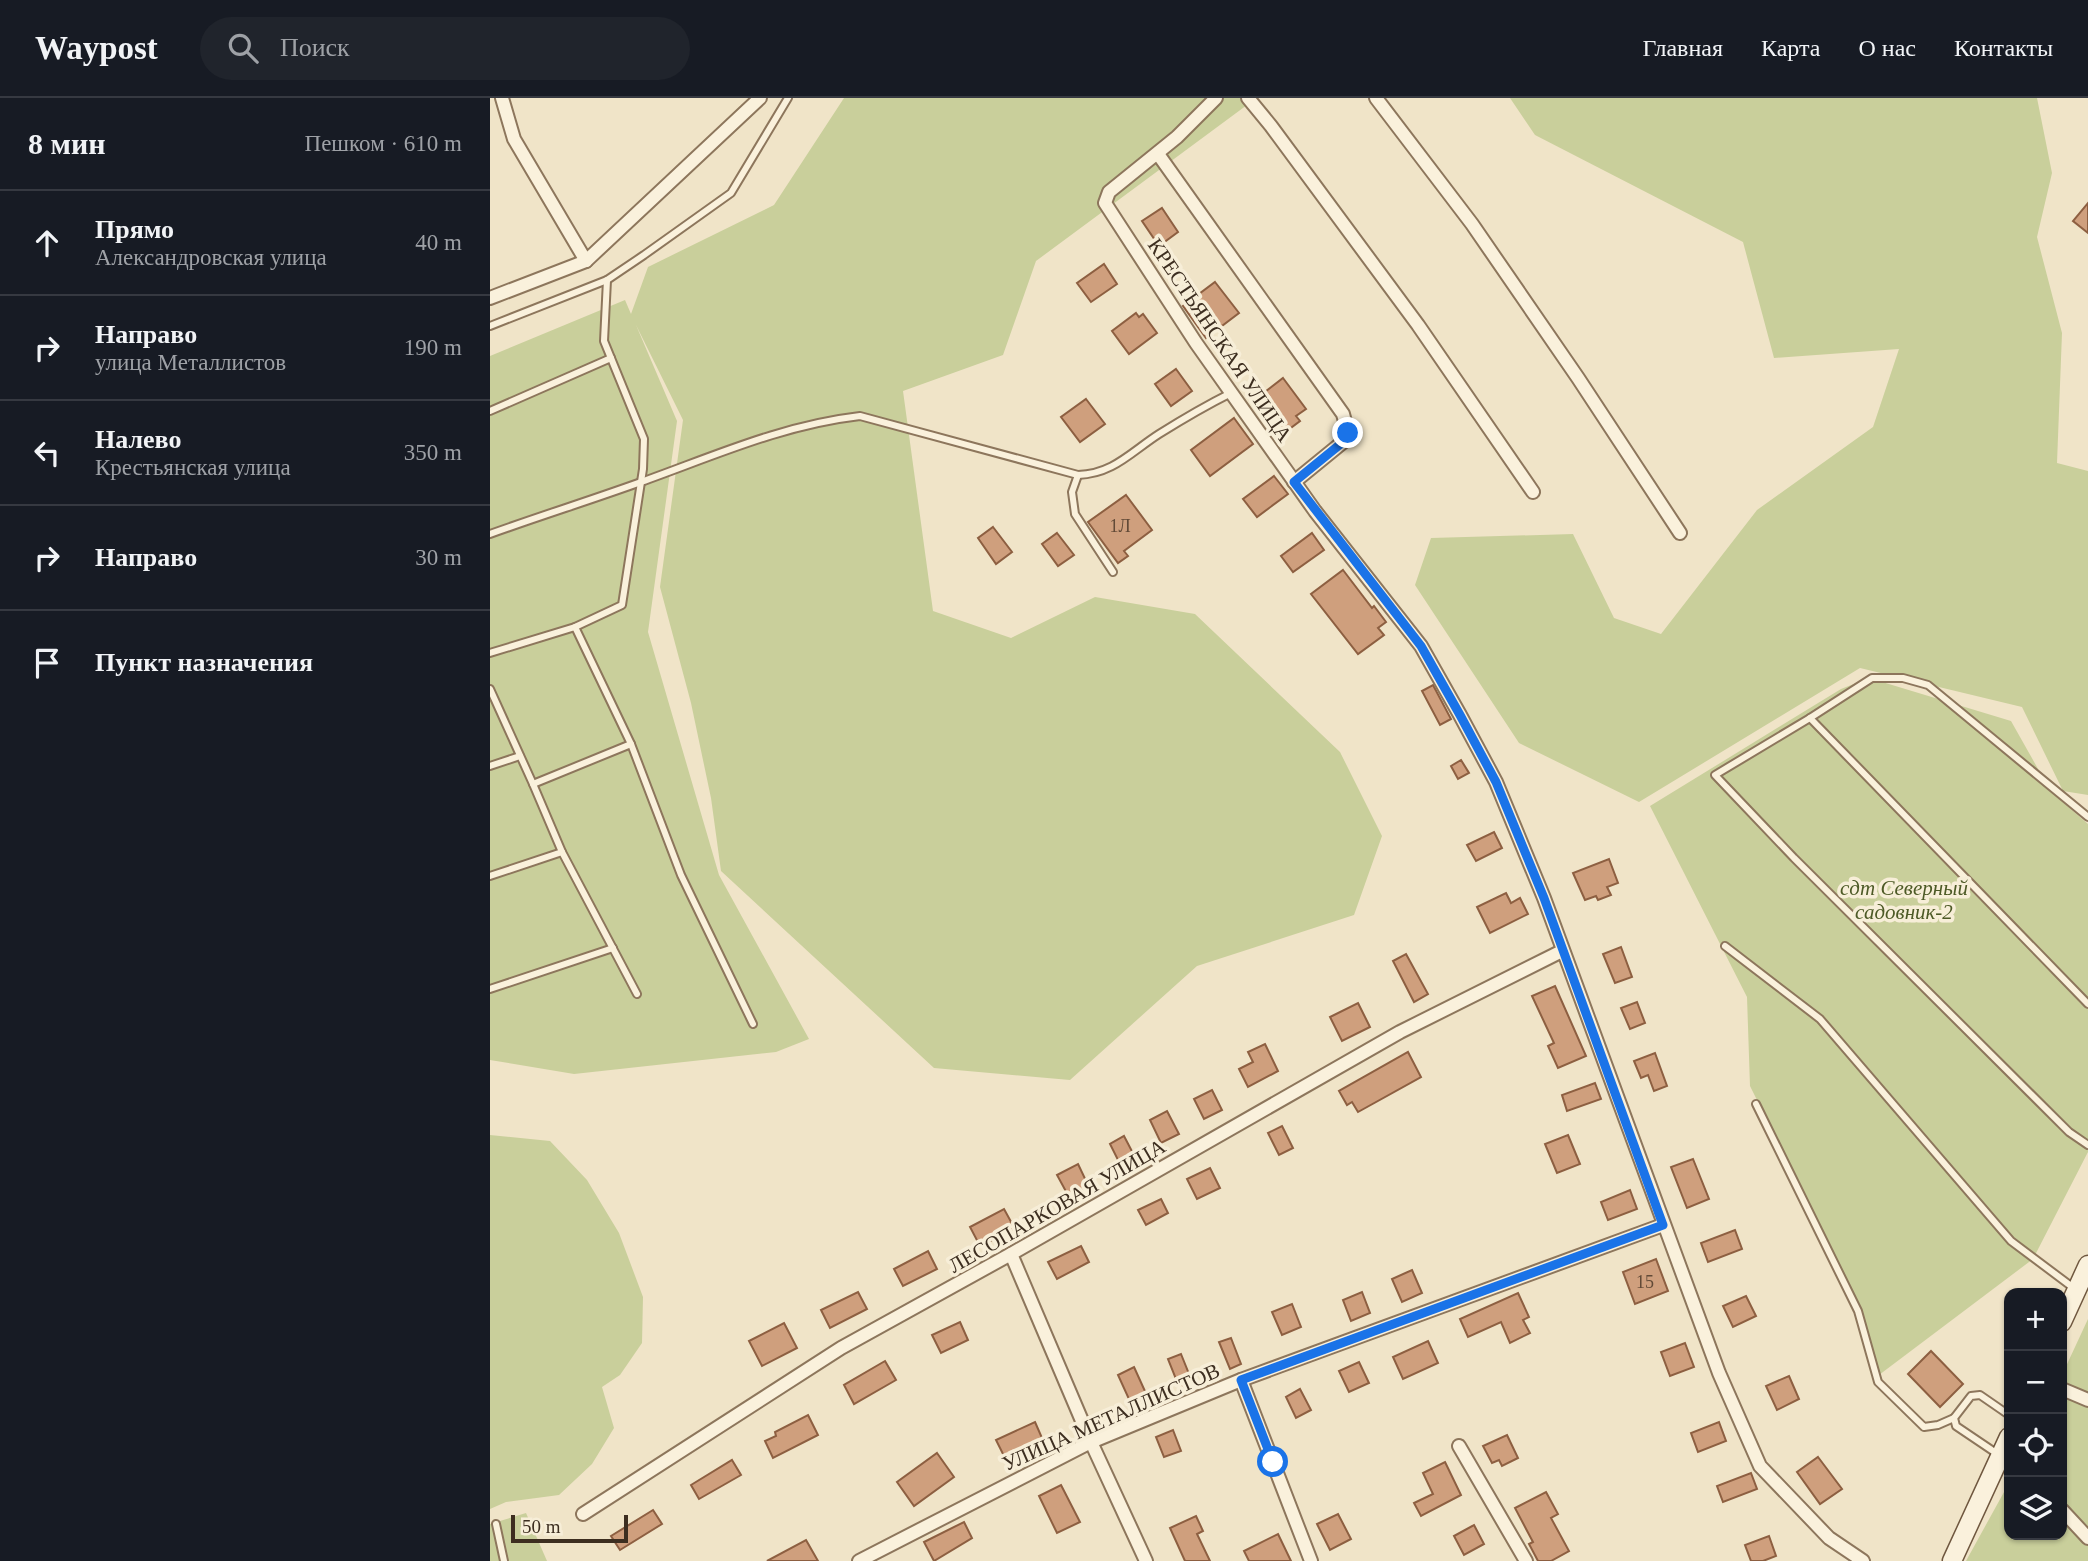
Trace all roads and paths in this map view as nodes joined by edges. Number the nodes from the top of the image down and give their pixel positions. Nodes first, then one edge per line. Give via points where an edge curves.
1 (502, 98) edge
2 (760, 98) edge
3 (788, 98) edge
4 (1216, 98) edge
5 (1248, 98) edge
6 (1376, 98) edge
7 (1157, 154) junction
8 (586, 261) junction
9 (607, 280) junction
10 (490, 298) edge
11 (490, 326) edge
12 (611, 358) junction
13 (1231, 393) junction
14 (490, 411) edge
15 (1078, 475) junction
16 (1294, 482) junction
17 (641, 483) junction
18 (1533, 492) dead end
19 (1680, 533) dead end
20 (490, 534) edge
21 (1113, 572) dead end
22 (575, 627) junction
23 (490, 653) edge
24 (490, 689) edge
25 (1810, 718) junction
26 (631, 744) junction
27 (520, 756) junction
28 (490, 766) edge
29 (533, 784) junction
30 (2088, 817) edge
31 (562, 852) junction
32 (490, 876) edge
33 (1725, 946) dead end
34 (613, 948) junction
35 (1562, 951) junction
36 (490, 989) edge
37 (637, 994) dead end
38 (2088, 1004) edge
39 (754, 1024) dead end
40 (1756, 1104) dead end
41 (2088, 1145) edge
42 (1663, 1225) junction
43 (1011, 1254) junction
44 (2088, 1265) edge
45 (2076, 1290) junction
46 (2067, 1311) edge
47 (1241, 1380) junction
48 (2067, 1390) edge
49 (2088, 1400) edge
50 (2008, 1414) edge
51 (1954, 1418) junction
52 (1091, 1443) junction
53 (1459, 1446) dead end
54 (2004, 1456) edge
55 (2004, 1459) edge
56 (583, 1514) dead end
57 (2067, 1515) edge
58 (496, 1524) dead end
59 (2088, 1538) edge
60 (504, 1561) edge
61 (859, 1561) edge
62 (1146, 1561) edge
63 (1311, 1561) edge
64 (1526, 1561) edge
65 (1863, 1561) edge
66 (1952, 1561) edge

1 - 8 street via 514,139
2 - 8 street
3 - 9 lane via 731,193
4 - 7 street
5 - 18 street via 1418,326
6 - 19 street via 1487,246
7 - 13 street, КРЕСТЬЯНСКАЯ УЛИЦА via 1109,192 1105,203
7 - 16 street via 1343,414 1348,433 1343,442
8 - 10 street
9 - 11 lane
9 - 12 lane via 604,341
12 - 14 lane
12 - 17 lane via 644,439
13 - 15 lane via 1112,468
13 - 16 street, КРЕСТЬЯНСКАЯ УЛИЦА
15 - 17 lane via 860,416 778,432
15 - 21 lane via 1072,492 1075,514
16 - 35 street, КРЕСТЬЯНСКАЯ УЛИЦА via 1421,646 1496,782
17 - 20 lane
17 - 22 lane via 622,605
22 - 23 lane
22 - 26 lane
24 - 27 lane
25 - 30 lane via 1872,678 1903,678 1928,685
25 - 38 lane
25 - 41 lane via 1715,775 2069,1132
26 - 29 lane
26 - 39 lane via 681,875
27 - 28 lane
27 - 29 lane
29 - 31 lane
31 - 32 lane
31 - 34 lane
33 - 45 lane via 1820,1019 2011,1241
34 - 36 lane
34 - 37 lane
35 - 42 street, КРЕСТЬЯНСКАЯ УЛИЦА
35 - 43 street, ЛЕСОПАРКОВАЯ УЛИЦА via 1400,1032
40 - 51 lane via 1858,1311 1878,1382 1924,1427
42 - 47 street, УЛИЦА МЕТАЛЛИСТОВ
42 - 65 street, КРЕСТЬЯНСКАЯ УЛИЦА via 1760,1466 1829,1538
43 - 52 street
43 - 56 street, ЛЕСОПАРКОВАЯ УЛИЦА via 841,1348
44 - 45 main road
45 - 46 main road
47 - 52 street, УЛИЦА МЕТАЛЛИСТОВ
47 - 63 street
48 - 49 street
50 - 51 lane via 1980,1395 1971,1396
51 - 54 lane via 1956,1426
52 - 61 street, УЛИЦА МЕТАЛЛИСТОВ
52 - 62 street
53 - 64 street
55 - 66 main road
57 - 59 street
58 - 60 lane

